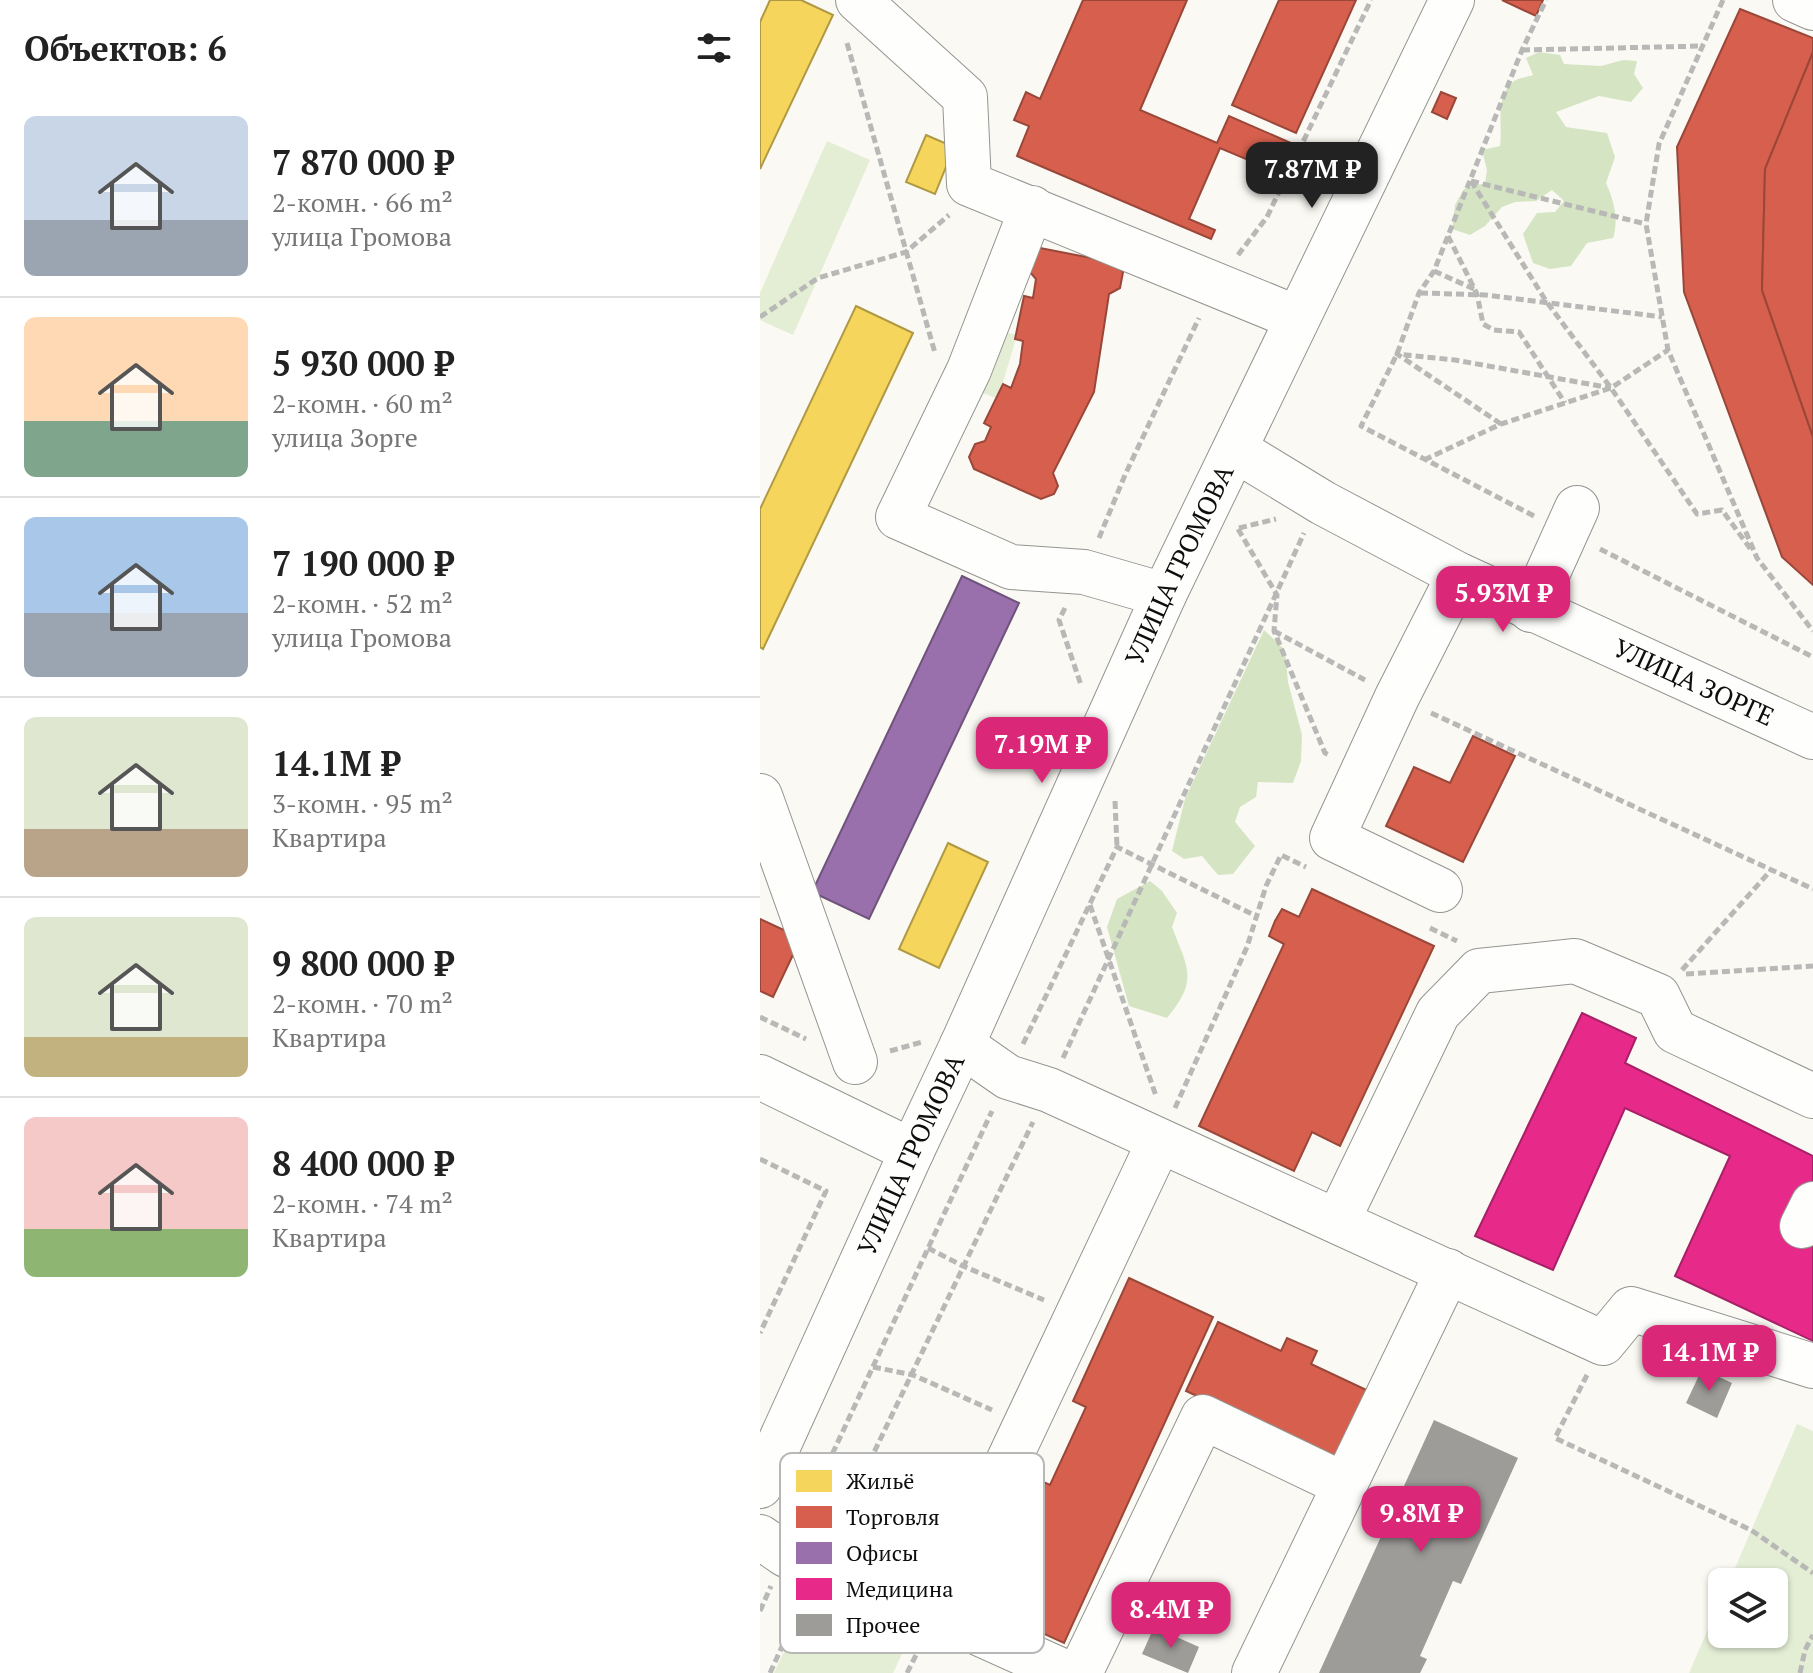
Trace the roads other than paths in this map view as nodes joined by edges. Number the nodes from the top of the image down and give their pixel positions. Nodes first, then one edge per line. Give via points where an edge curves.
1 (1452, 0) edge
2 (1795, 0) edge
3 (1813, 8) edge
4 (852, 19) edge
5 (1032, 208) junction
6 (1297, 318) junction
7 (1236, 450) junction
8 (1571, 520) road end
9 (1459, 575) junction
10 (1164, 595) junction
11 (1531, 610) junction
12 (1813, 737) edge
13 (760, 796) edge
14 (1431, 907) road end
15 (943, 1043) junction
16 (855, 1062) road end
17 (760, 1077) edge
18 (1813, 1096) edge
19 (1163, 1134) junction
20 (912, 1151) junction
21 (1338, 1220) junction
22 (1448, 1271) junction
23 (1813, 1366) edge
24 (1011, 1453) edge
25 (1345, 1485) junction
26 (760, 1486) edge
27 (1023, 1653) edge
28 (1067, 1673) edge
29 (1080, 1673) edge
30 (1254, 1673) edge

1 - 6 street, УЛИЦА ГРОМОВА
2 - 3 street
4 - 5 street via 965,97 969,184
5 - 6 street
5 - 10 street via 969,370 898,517 1011,567 1084,572
6 - 7 street, УЛИЦА ГРОМОВА
7 - 9 street, УЛИЦА ЗОРГЕ
7 - 10 street, УЛИЦА ГРОМОВА
8 - 11 street
9 - 11 street, УЛИЦА ЗОРГЕ
9 - 14 street via 1332,838
10 - 15 street, УЛИЦА ГРОМОВА
11 - 12 street, УЛИЦА ЗОРГЕ
13 - 16 street
15 - 19 street via 1008,1077
15 - 20 street, УЛИЦА ГРОМОВА
17 - 20 street
18 - 21 street via 1675,1031 1658,996 1575,961 1479,971 1438,1013
19 - 21 street
19 - 24 street
20 - 26 street, УЛИЦА ГРОМОВА
21 - 22 street
22 - 23 street via 1603,1343 1631,1309
22 - 25 street
25 - 29 street via 1203,1417
25 - 30 street
27 - 28 street

